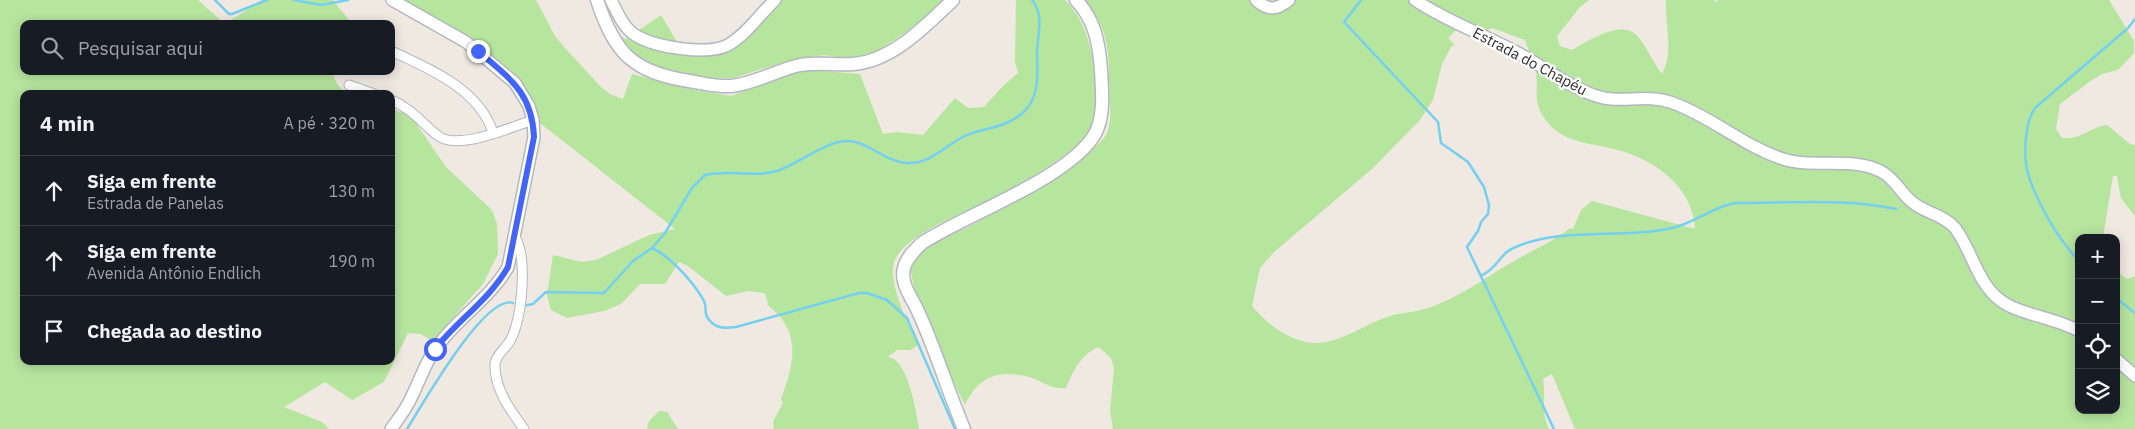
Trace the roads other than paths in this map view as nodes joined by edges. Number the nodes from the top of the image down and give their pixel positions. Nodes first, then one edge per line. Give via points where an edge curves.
1 (392, 0) edge
2 (597, 0) edge
3 (612, 0) edge
4 (775, 0) edge
5 (954, 0) edge
6 (1076, 0) edge
7 (1256, 0) edge
8 (1289, 0) edge
9 (1415, 0) edge
10 (395, 54) edge
11 (349, 85) dead end
12 (363, 90) edge
13 (395, 102) edge
14 (533, 120) junction
15 (493, 133) junction
16 (515, 237) junction
17 (2075, 329) edge
18 (2120, 363) edge
19 (2135, 376) edge
20 (391, 429) edge
21 (524, 429) edge
22 (964, 429) edge

1 - 14 street via 478,51 523,93
2 - 5 main road via 615,40 640,68 672,78 730,86 800,65 870,62 900,45
3 - 4 street via 620,18 634,34 658,43 700,50 714,50 730,44
6 - 22 main road via 1093,24 1099,45 1102,96 1101,116 1095,133 1084,148 1061,168 922,243 903,268 904,281
7 - 8 street via 1269,9 1277,9
9 - 17 street, Estrada do Chapéu via 1588,93 1614,99 1640,97 1670,102 1785,160 1856,165 1882,172 1911,202 1954,227 1999,300
10 - 15 street via 428,68 461,91 486,116
11 - 12 street
13 - 15 street via 408,108 438,137 447,141 458,142
14 - 15 street
14 - 16 street via 534,137
16 - 20 street via 508,267 499,281 435,349 412,397
16 - 21 street via 521,247 522,260 517,319 509,342 495,364 503,397
18 - 19 street

